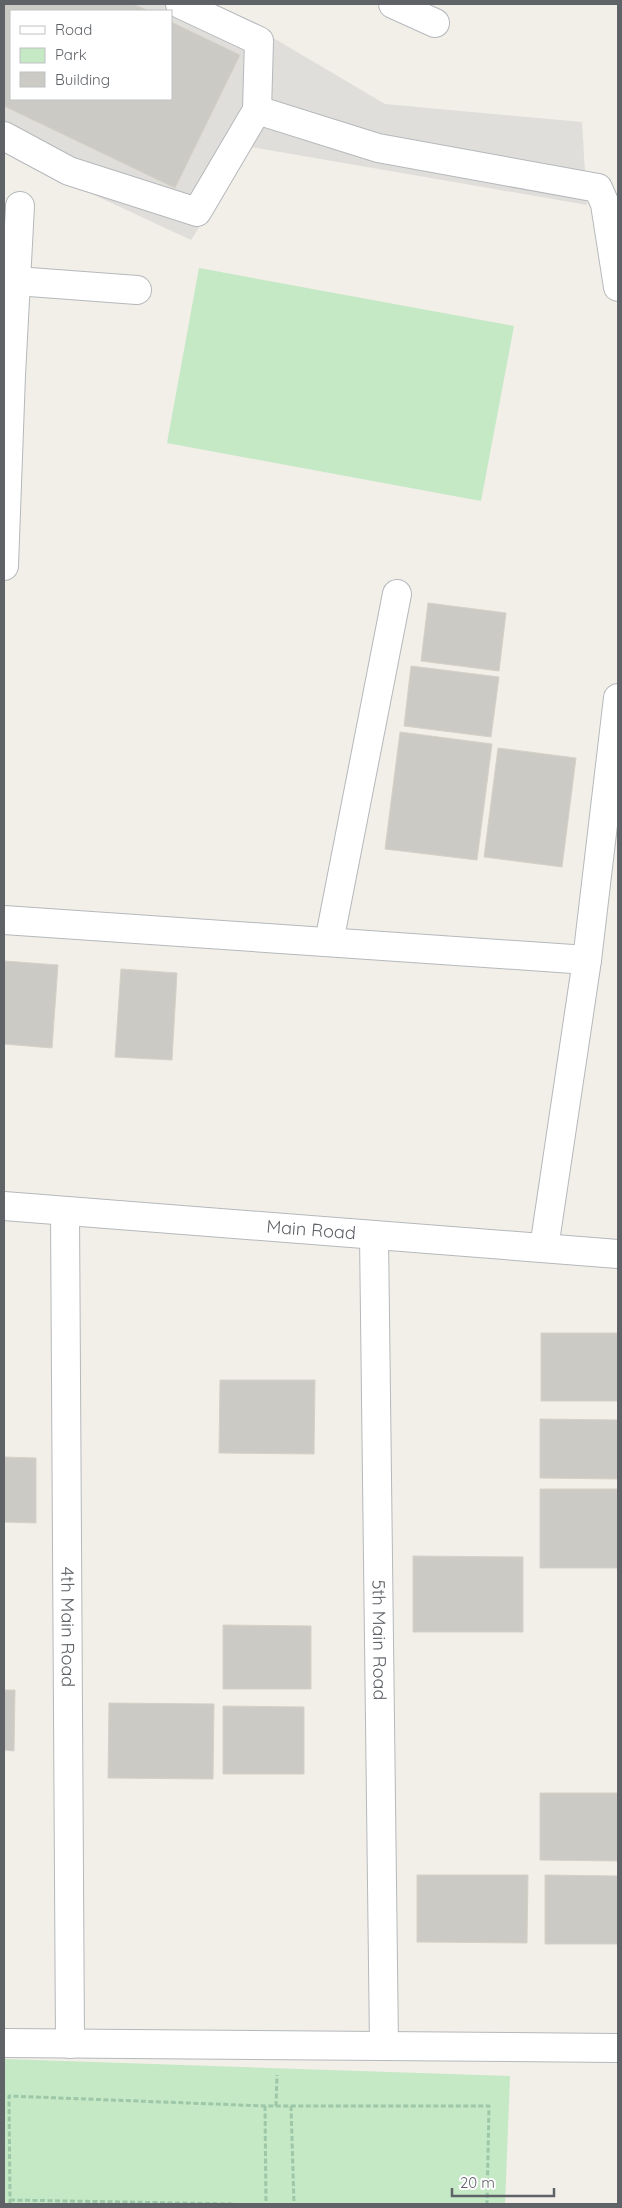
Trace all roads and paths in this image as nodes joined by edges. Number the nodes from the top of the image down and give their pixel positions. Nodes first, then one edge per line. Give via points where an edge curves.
1 (180, 4) edge
2 (393, 4) edge
3 (436, 23) dead end
4 (256, 110) junction
5 (4, 136) edge
6 (20, 206) dead end
7 (16, 281) junction
8 (618, 287) edge
9 (137, 290) dead end
10 (4, 566) edge
11 (397, 594) dead end
12 (618, 698) edge
13 (4, 920) edge
14 (329, 942) junction
15 (587, 960) junction
16 (4, 1206) edge
17 (65, 1211) junction
18 (374, 1235) junction
19 (544, 1248) junction
20 (618, 1254) edge
21 (4, 2043) edge
22 (70, 2044) junction
23 (384, 2046) junction
24 (618, 2048) edge
25 (265, 2106) junction
26 (291, 2106) junction
27 (10, 2202) edge
28 (236, 2204) edge
29 (266, 2204) edge
30 (294, 2204) edge
31 (487, 2204) edge

1 - 4 street via 258,41
2 - 3 street
4 - 5 street via 197,212 69,171
4 - 8 street via 378,148 598,188 605,204
6 - 7 street
7 - 9 street
7 - 10 street
11 - 14 street
12 - 15 street
13 - 14 street
14 - 15 street
15 - 19 street
16 - 17 street, Main Road
17 - 18 street, Main Road
17 - 22 street, 4th Main Road
18 - 19 street, Main Road
18 - 23 street, 5th Main Road
19 - 20 street, Main Road
21 - 22 street
22 - 23 street
23 - 24 street
25 - 26 path
25 - 27 path via 9,2096
25 - 29 path
26 - 30 path
26 - 31 path via 489,2106
27 - 28 path

